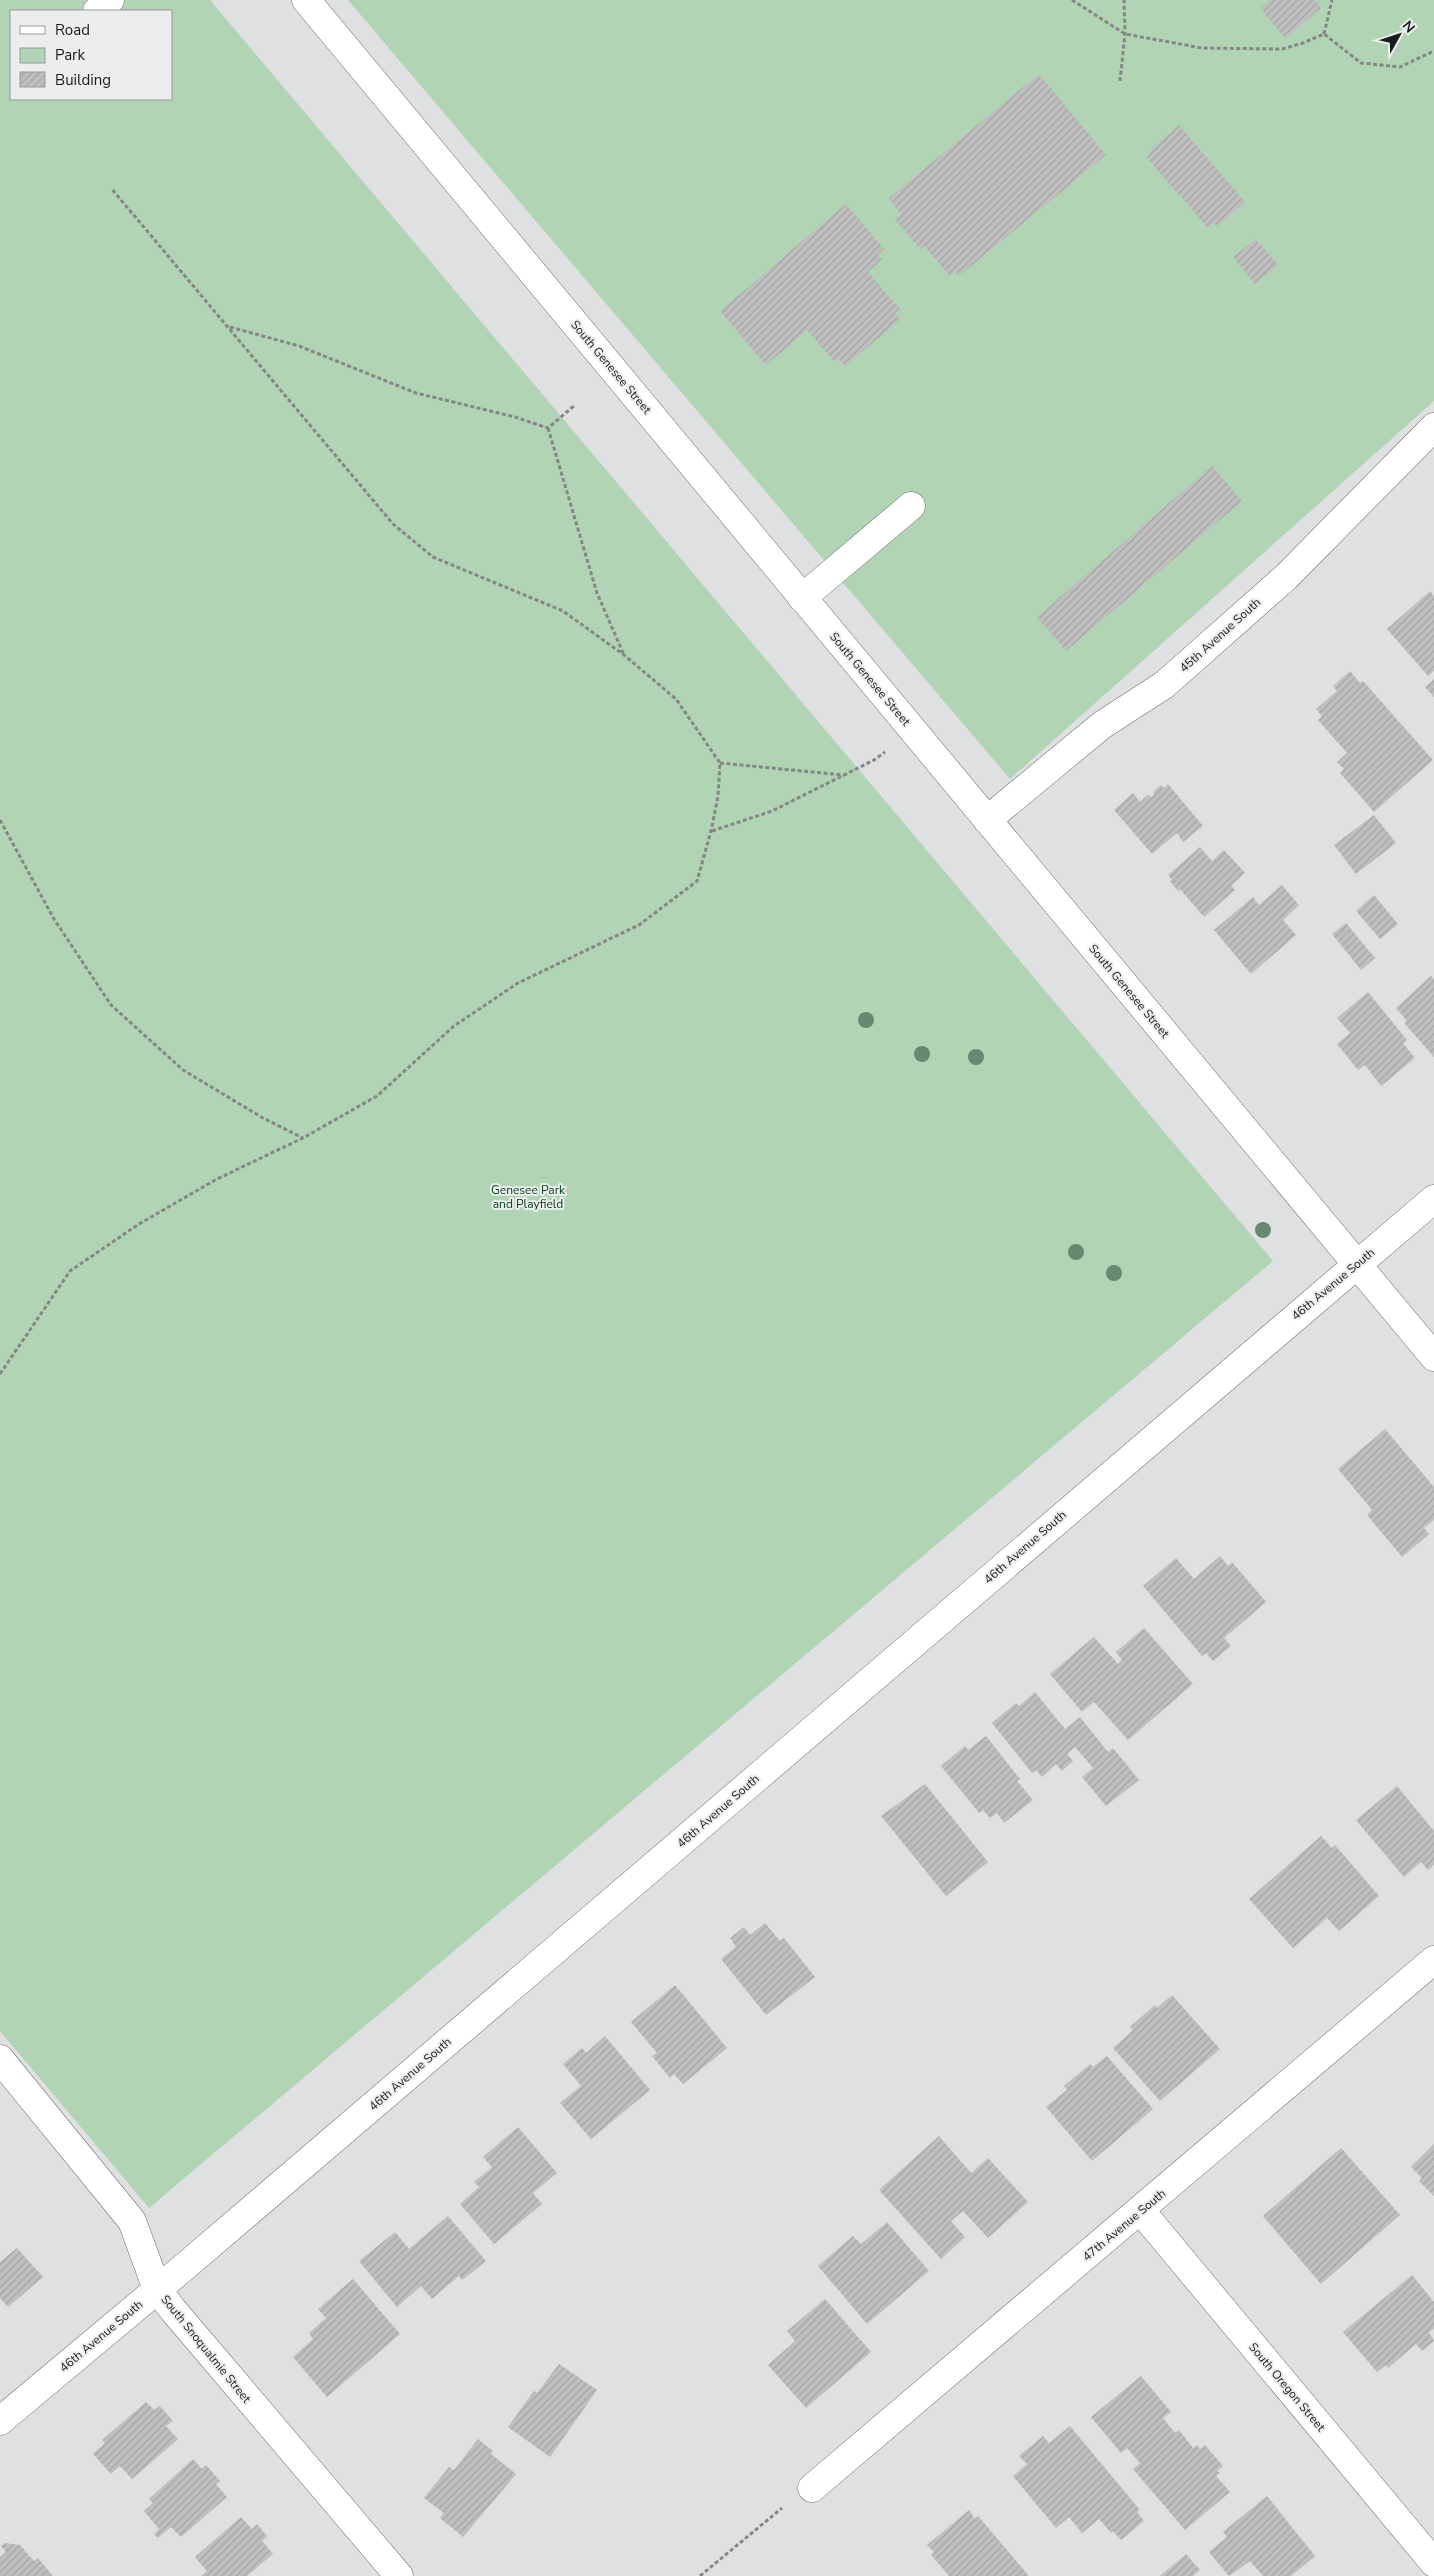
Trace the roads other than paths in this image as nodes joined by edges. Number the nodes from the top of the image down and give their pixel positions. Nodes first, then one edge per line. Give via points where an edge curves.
1 (110, 0) edge
2 (306, 0) edge
3 (98, 10) edge
4 (1434, 427) edge
5 (911, 506) dead end
6 (802, 598) junction
7 (987, 820) junction
8 (1434, 1199) edge
9 (1355, 1264) junction
10 (1434, 1358) edge
11 (1434, 1960) edge
12 (0, 2059) edge
13 (1141, 2211) junction
14 (157, 2289) junction
15 (0, 2421) edge
16 (812, 2488) dead end
17 (1434, 2563) edge
18 (399, 2576) edge

1 - 3 street
2 - 6 street, South Genesee Street
4 - 7 street, 45th Avenue South via 1286,577 1164,685 1102,725
5 - 6 street
6 - 7 street, South Genesee Street
7 - 9 street, South Genesee Street
8 - 9 street, 46th Avenue South
9 - 10 street, South Genesee Street
9 - 14 street, 46th Avenue South
11 - 13 street, 47th Avenue South
12 - 14 street, South Snoqualmie Street via 132,2221
13 - 16 street, 47th Avenue South
13 - 17 street, South Oregon Street
14 - 15 street, 46th Avenue South
14 - 18 street, South Snoqualmie Street via 204,2349

